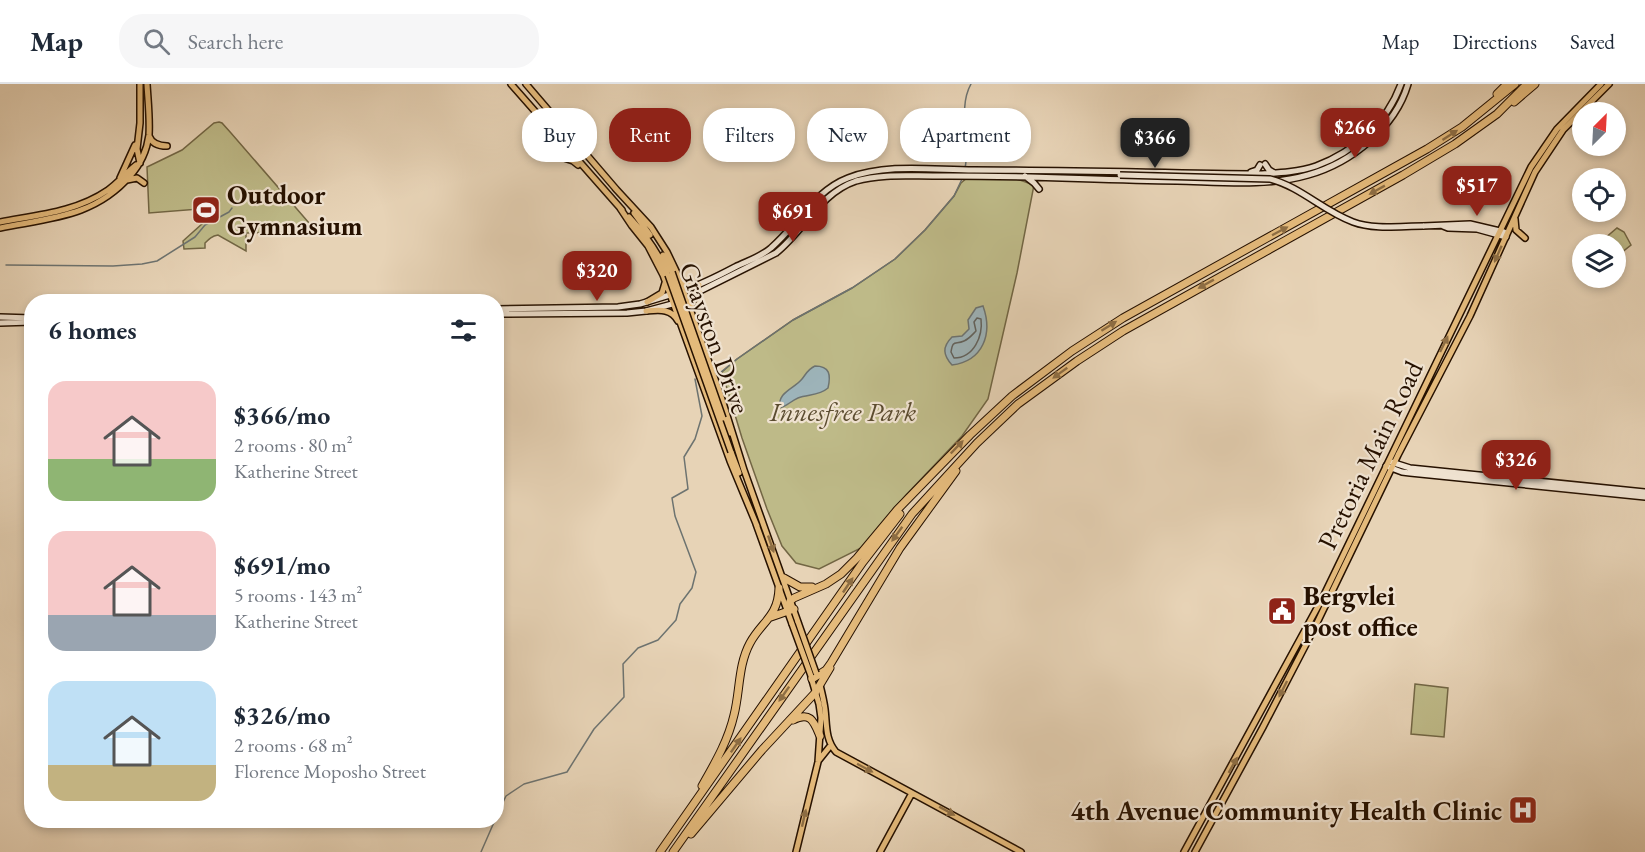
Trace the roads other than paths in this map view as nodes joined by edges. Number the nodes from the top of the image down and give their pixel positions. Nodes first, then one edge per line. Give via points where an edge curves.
1 (140, 84) edge
2 (147, 84) edge
3 (510, 84) edge
4 (526, 84) edge
5 (1401, 84) edge
6 (1408, 84) edge
7 (1507, 84) edge
8 (1515, 84) edge
9 (1527, 84) edge
10 (1535, 84) edge
11 (1601, 84) edge
12 (1609, 84) edge
13 (547, 108) edge
14 (1480, 113) junction
15 (1497, 114) junction
16 (149, 135) junction
17 (137, 139) junction
18 (167, 146) dead end
19 (573, 162) edge
20 (593, 162) edge
21 (140, 163) junction
22 (958, 173) junction
23 (971, 173) junction
24 (1276, 173) junction
25 (1243, 174) junction
26 (1025, 176) junction
27 (1042, 176) junction
28 (127, 180) junction
29 (118, 182) junction
30 (144, 183) dead end
31 (600, 184) junction
32 (615, 188) junction
33 (1039, 189) dead end
34 (620, 208) junction
35 (1515, 214) junction
36 (0, 222) edge
37 (640, 225) junction
38 (0, 228) edge
39 (1498, 232) junction
40 (1507, 235) junction
41 (1524, 238) dead end
42 (678, 275) junction
43 (665, 278) junction
44 (699, 285) junction
45 (684, 291) junction
46 (699, 292) junction
47 (670, 295) junction
48 (686, 298) junction
49 (646, 302) junction
50 (674, 304) junction
51 (504, 309) edge
52 (646, 311) junction
53 (691, 311) junction
54 (504, 314) edge
55 (0, 316) edge
56 (24, 316) edge
57 (24, 322) edge
58 (0, 323) edge
59 (692, 353) junction
60 (977, 443) junction
61 (1390, 465) junction
62 (744, 470) junction
63 (917, 490) junction
64 (1645, 494) edge
65 (757, 526) junction
66 (842, 574) junction
67 (784, 578) junction
68 (779, 588) junction
69 (791, 600) junction
70 (791, 610) junction
71 (771, 617) junction
72 (852, 629) junction
73 (814, 676) junction
74 (820, 685) junction
75 (816, 693) junction
76 (786, 724) junction
77 (820, 736) junction
78 (831, 745) junction
79 (818, 762) junction
80 (912, 793) junction
81 (678, 827) junction
82 (660, 852) edge
83 (674, 852) edge
84 (796, 852) edge
85 (880, 852) edge
86 (1021, 852) edge
87 (1185, 852) edge
88 (1195, 852) edge

1 - 17 main road
2 - 16 main road
3 - 31 main road, Grayston Drive
4 - 13 main road, Grayston Drive
5 - 24 main road via 1378,123 1348,150 1315,166
6 - 27 main road via 1394,113 1366,142 1332,166 1307,175 1261,182
7 - 14 highway
8 - 14 highway
9 - 15 highway
10 - 15 highway
11 - 39 main road, Pretoria Main Road via 1544,147
12 - 35 main road, Pretoria Main Road via 1551,146
63 -> 14 highway via 1012,396 1072,351 1427,149
15 -> 60 highway via 1427,162 1093,350 1018,404
16 - 18 main road via 155,144
16 - 21 main road
17 - 21 main road
17 - 29 main road
19 - 31 main road
20 - 32 main road, Grayston Drive
21 - 28 main road
21 - 29 main road
22 - 23 main road
22 - 44 main road via 886,170 847,178 818,198 770,249
22 - 46 main road via 856,181 834,192 776,253
23 - 25 main road
23 - 26 main road
24 - 25 main road
24 - 25 main road via 1263,164
26 - 27 main road
26 - 33 main road
27 - 39 main road, bridge via 1270,179 1358,224 1474,224
28 - 30 main road via 136,178
28 - 38 main road via 103,201 83,210
29 - 36 main road via 74,207
31 - 34 main road, Grayston Drive
32 - 37 main road, Grayston Drive
32 - 42 main road via 651,227
34 - 37 main road, Grayston Drive
34 - 43 main road via 648,246
35 - 40 main road, Pretoria Main Road
35 - 41 main road via 1516,230
37 - 62 main road, Grayston Drive, bridge via 672,272
37 - 65 main road, Grayston Drive, bridge via 668,274
39 - 40 main road
61 -> 39 main road, Pretoria Main Road
40 -> 61 main road, Pretoria Main Road via 1470,316
42 - 44 main road via 685,283
42 - 45 main road
43 - 47 main road
43 - 49 main road via 662,293
44 - 45 main road
45 - 47 main road
45 - 48 main road
46 - 48 main road
46 - 53 main road
47 - 49 main road
47 - 50 main road
48 - 50 main road
48 - 53 main road
49 - 51 main road via 604,308
50 - 52 main road
50 - 59 main road
52 - 54 main road
52 - 59 main road via 664,310 672,314
53 - 62 main road
55 - 56 main road
57 - 58 main road
59 - 65 main road
60 - 72 highway via 915,526
60 -> 83 highway via 912,514
61 - 64 main road
87 -> 61 main road, Pretoria Main Road via 1304,634
61 -> 88 main road, Pretoria Main Road via 1315,628
62 -> 67 main road, Grayston Drive
63 - 66 highway
81 -> 63 highway
65 - 68 main road, Grayston Drive
66 - 67 highway via 806,588
66 - 69 highway
67 - 69 main road, Grayston Drive
68 - 70 main road, Grayston Drive
68 - 71 highway
69 - 70 highway
70 - 71 highway
70 - 73 main road, Grayston Drive, bridge
71 - 81 highway via 744,657 734,717 722,750
72 - 73 highway via 826,670
72 - 74 highway
73 - 74 main road, Grayston Drive
73 - 75 main road, Grayston Drive
74 - 75 highway
74 - 78 main road, Grayston Drive
75 - 76 highway
75 - 77 main road, Grayston Drive
76 - 77 highway via 798,717 809,717
76 - 83 highway
77 - 79 main road, Grayston Drive
78 - 79 main road
78 -> 80 main road via 844,757
84 -> 79 main road
80 - 85 main road
80 -> 86 main road
81 - 82 highway

